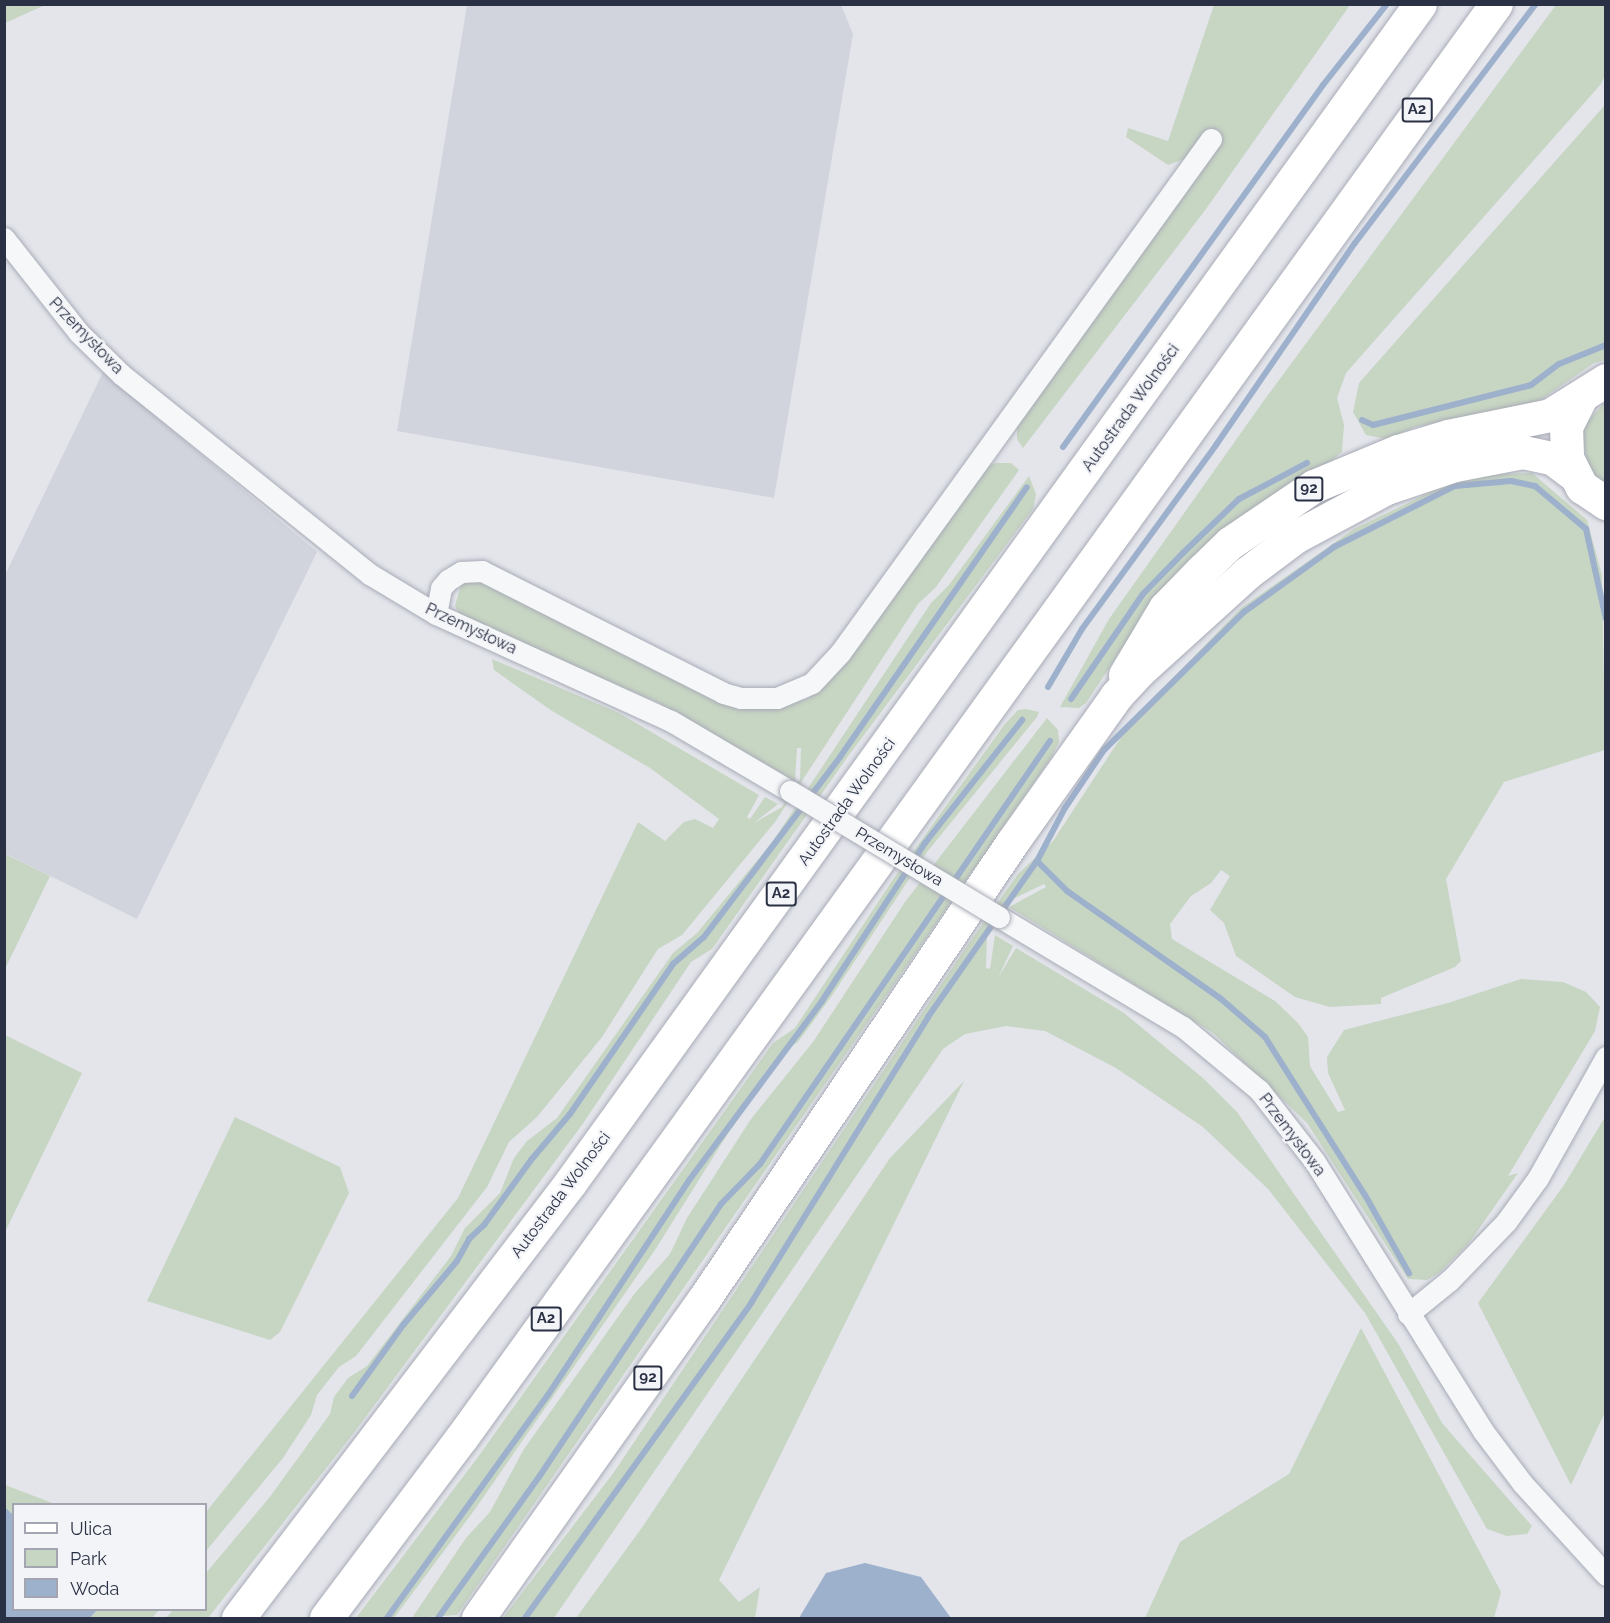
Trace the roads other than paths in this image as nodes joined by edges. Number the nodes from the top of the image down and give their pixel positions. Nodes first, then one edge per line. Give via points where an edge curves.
1 (1420, 4) edge
2 (1496, 4) edge
3 (1211, 139) dead end
4 (4, 238) edge
5 (1593, 388) edge
6 (1588, 489) edge
7 (1605, 523) edge
8 (436, 614) junction
9 (1116, 696) junction
10 (1605, 1057) edge
11 (1408, 1314) junction
12 (1605, 1575) edge
13 (238, 1618) edge
14 (326, 1618) edge
15 (478, 1618) edge

1 - 13 main road, Autostrada Wolności / A2 via 570,1183
2 - 14 main road, A2 via 469,1427
3 - 8 street via 840,652 812,683 777,698 740,698 723,693 482,572 461,572 448,580 441,588
4 - 8 street, Przemysłowa via 38,285 122,375 371,575
5 - 6 main road, 92 via 1566,426 1564,442
5 - 9 main road, 92 via 1550,415 1448,436 1398,451 1314,486 1230,543 1165,608 1133,658
6 - 7 street
6 - 9 main road, 92 via 1552,458 1523,452 1419,476 1354,503 1295,537 1247,573
8 - 11 street, Przemysłowa, bridge via 654,712 1183,1027 1259,1090 1315,1162
9 - 15 main road, 92 via 704,1299
10 - 11 street via 1538,1178 1506,1221 1470,1261
11 - 12 street, Przemysłowa via 1483,1431 1523,1484

